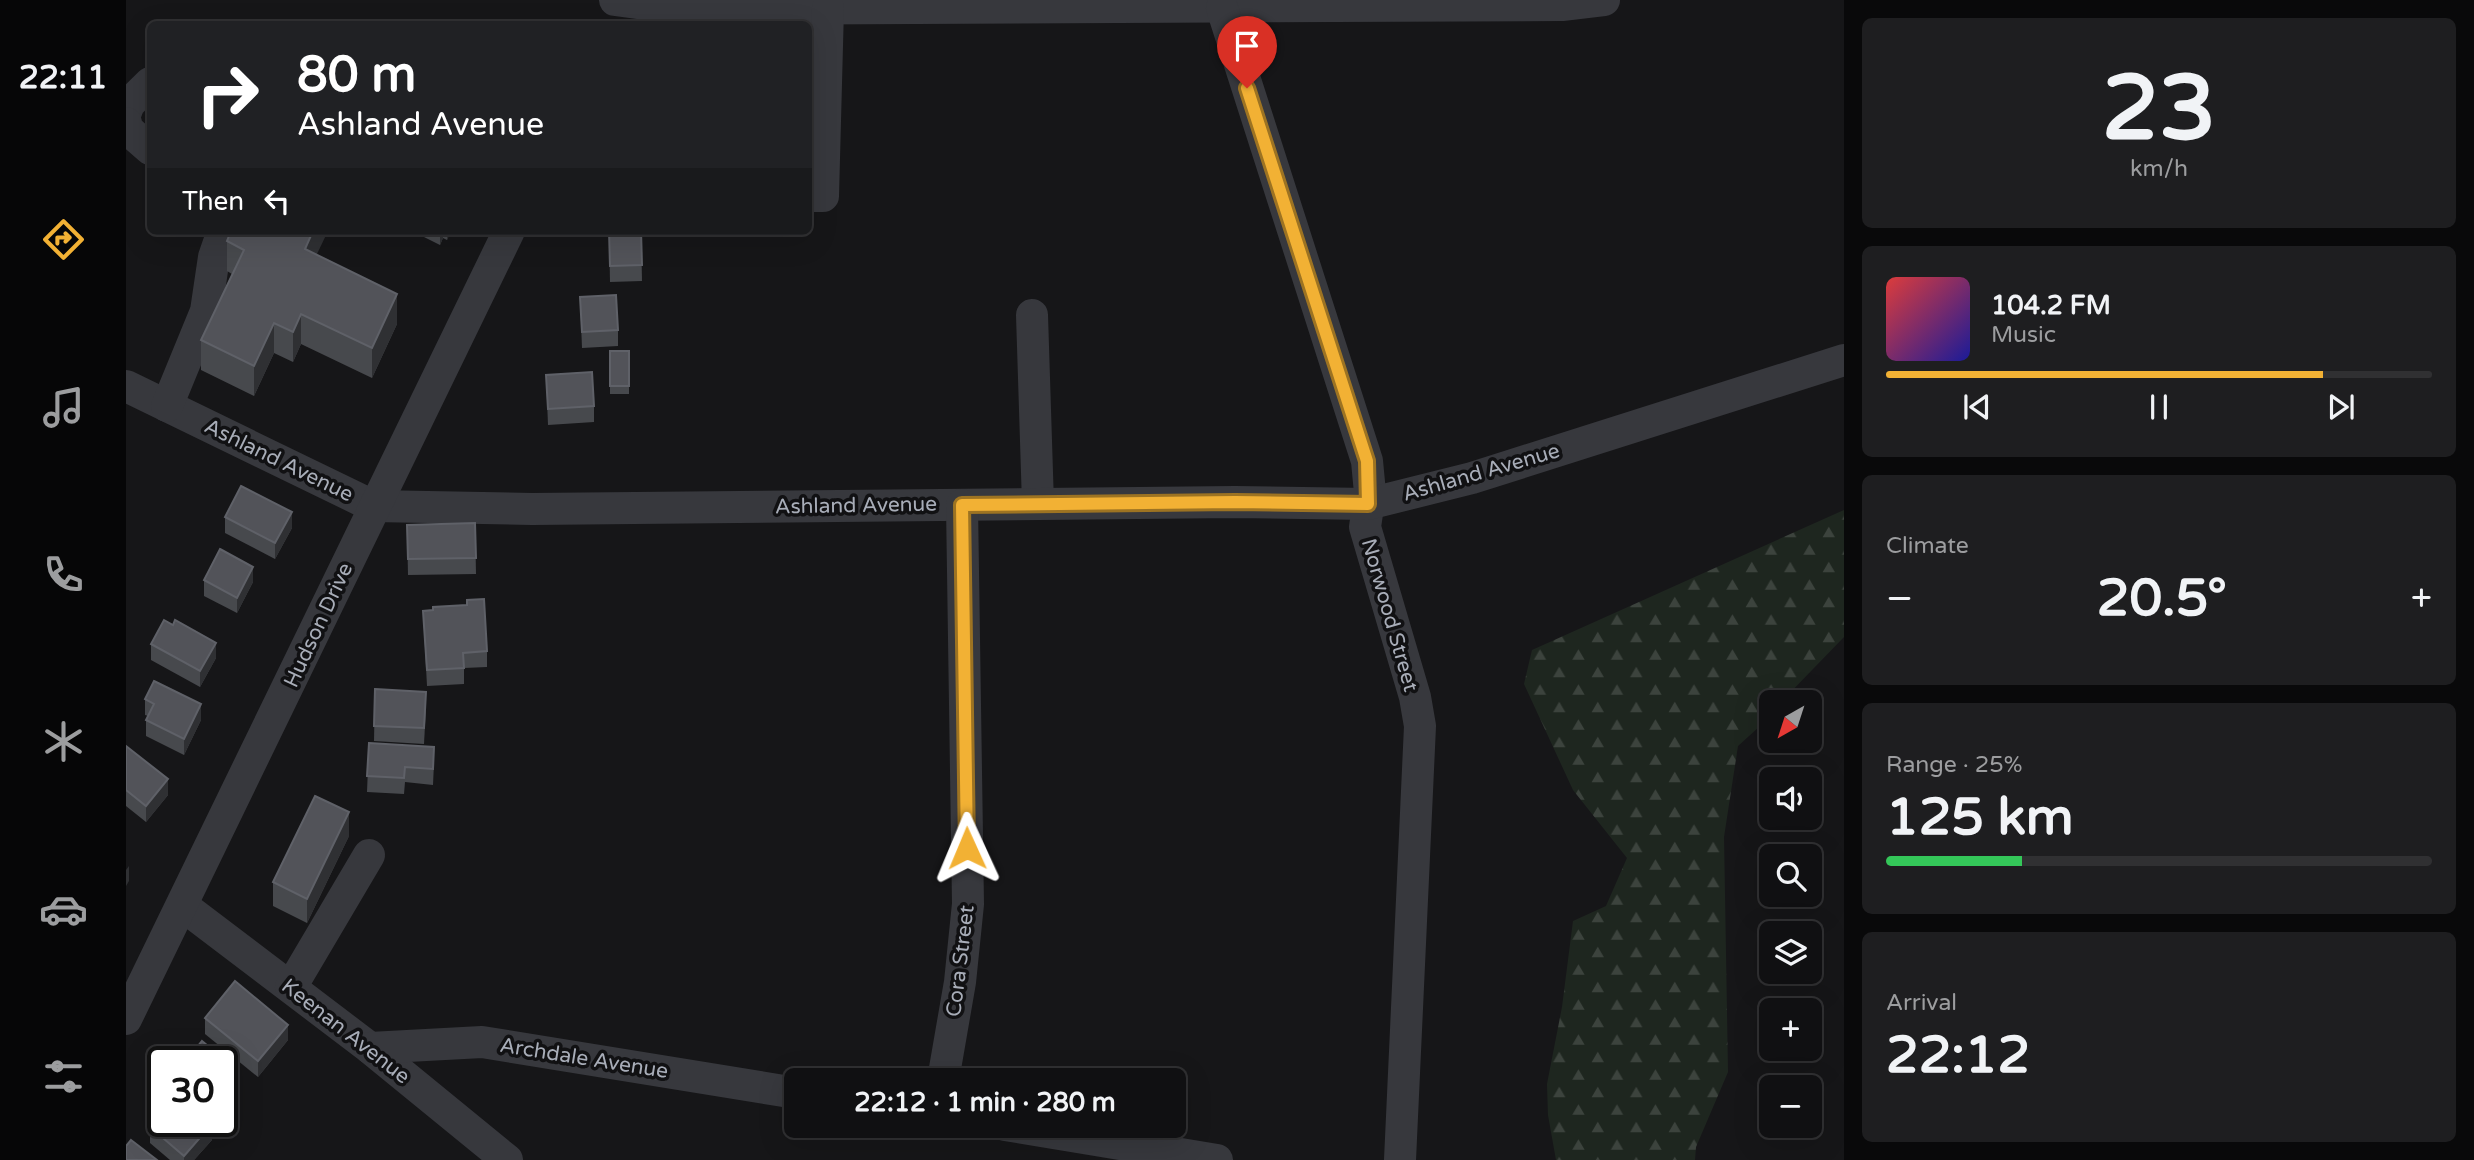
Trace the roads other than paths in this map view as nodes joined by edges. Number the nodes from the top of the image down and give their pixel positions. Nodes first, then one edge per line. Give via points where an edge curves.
1 (615, 0) edge
2 (1604, 0) edge
3 (828, 8) junction
4 (1222, 8) junction
5 (605, 21) edge
6 (147, 86) edge
7 (126, 112) edge
8 (126, 123) edge
9 (147, 147) edge
10 (816, 196) edge
11 (222, 235) edge
12 (507, 235) edge
13 (1032, 315) dead end
14 (1844, 360) edge
15 (126, 386) edge
16 (167, 406) junction
17 (1038, 504) junction
18 (1368, 504) junction
19 (962, 505) junction
20 (373, 506) junction
21 (369, 855) dead end
22 (183, 906) junction
23 (291, 987) junction
24 (126, 1019) edge
25 (370, 1048) junction
26 (945, 1068) edge
27 (784, 1091) edge
28 (1084, 1138) edge
29 (507, 1160) edge
30 (1217, 1160) edge
31 (1400, 1160) edge

1 - 3 street via 681,9
1 - 5 street
2 - 4 street via 1562,5
3 - 4 street
3 - 10 street
4 - 18 street, Norwood Street via 1367,461
6 - 7 street
8 - 9 street via 127,130
11 - 16 street via 206,311
12 - 20 street, Hudson Drive
13 - 17 street
14 - 18 street, Ashland Avenue via 1472,478
15 - 16 street, Ashland Avenue
16 - 20 street, Ashland Avenue
17 - 18 street, Ashland Avenue
17 - 19 street, Ashland Avenue
18 - 31 street, Norwood Street via 1365,527 1420,726
19 - 20 street, Ashland Avenue
19 - 26 street, Cora Street via 968,904
20 - 22 street, Hudson Drive
21 - 23 street
22 - 23 street, Keenan Avenue
22 - 24 street, Hudson Drive
23 - 25 street, Keenan Avenue
25 - 27 street, Archdale Avenue via 482,1042
25 - 29 street, Keenan Avenue
28 - 30 street

